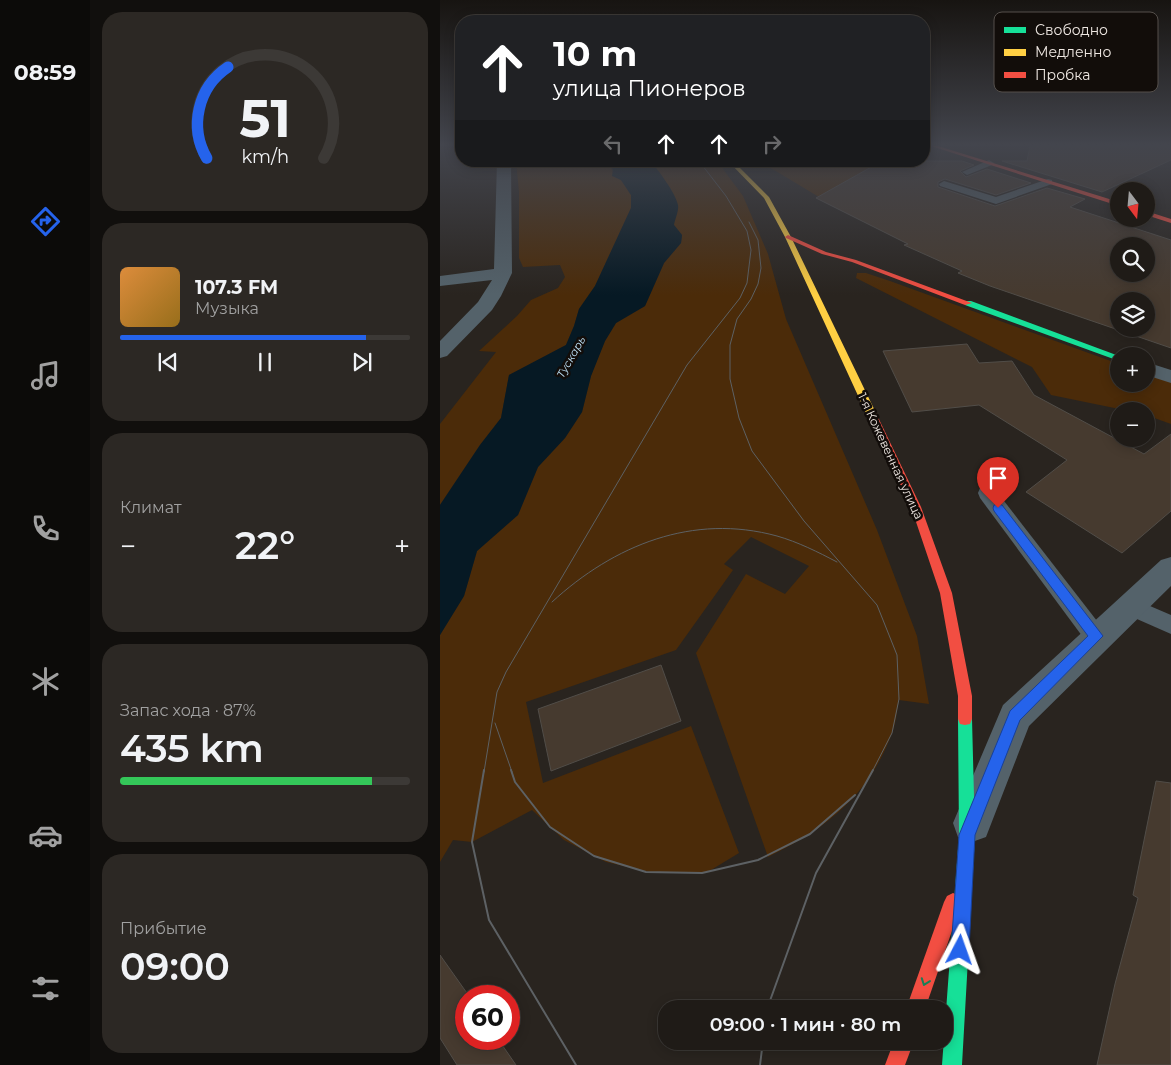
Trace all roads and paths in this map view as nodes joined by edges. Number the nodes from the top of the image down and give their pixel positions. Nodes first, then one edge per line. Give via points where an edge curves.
1 (503, 196) edge
2 (765, 196) edge
3 (980, 196) edge
4 (1011, 196) edge
5 (1092, 196) edge
6 (1110, 201) edge
7 (1155, 216) edge
8 (1171, 221) edge
9 (788, 237) junction
10 (502, 273) junction
11 (440, 281) edge
12 (440, 352) edge
13 (1110, 356) edge
14 (1155, 371) edge
15 (1171, 377) edge
16 (987, 492) dead end
17 (1171, 568) edge
18 (1129, 606) junction
19 (1171, 625) edge
20 (1096, 636) junction
21 (967, 835) junction
22 (918, 1000) edge
23 (901, 1050) edge
24 (895, 1065) edge
25 (952, 1065) edge

1 - 10 street
2 - 9 main road, 1-я Кожевенная улица
3 - 4 lane via 996,201
5 - 6 main road
7 - 8 main road
9 - 13 main road via 824,253
9 - 21 main road, 1-я Кожевенная улица via 916,507 946,592 965,696
10 - 11 street
10 - 12 street via 493,294
14 - 15 street
16 - 20 lane
17 - 18 street
18 - 19 lane
18 - 20 street
20 - 21 street via 1015,716
21 -> 22 main road, 1-я Кожевенная улица via 951,910
21 - 25 main road, 1-я Кожевенная улица
23 - 24 main road

